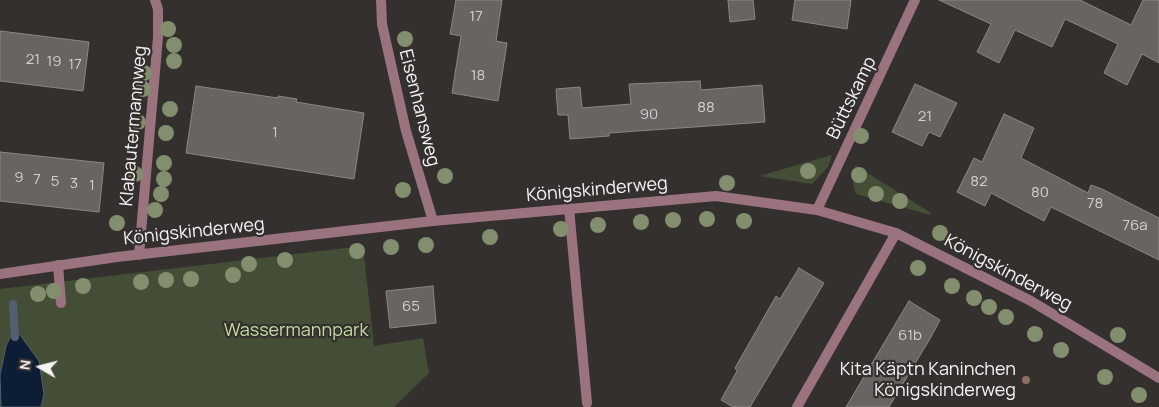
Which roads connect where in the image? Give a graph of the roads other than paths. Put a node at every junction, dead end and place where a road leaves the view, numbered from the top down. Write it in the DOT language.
graph roads {
  1 [pos="155,0"];
  2 [pos="381,0"];
  3 [pos="915,0"];
  4 [pos="569,208"];
  5 [pos="817,210"];
  6 [pos="433,221"];
  7 [pos="896,233"];
  8 [pos="139,255"];
  9 [pos="58,265"];
  10 [pos="0,274"];
  11 [pos="61,303"];
  12 [pos="1159,378"];
  13 [pos="587,403"];
  14 [pos="797,407"];
  1 -- 8 [label="street, Klabautermannweg"];
  2 -- 6 [label="street, Eisenhansweg"];
  3 -- 5 [label="street, Büttskamp"];
  4 -- 5 [label="street, Königskinderweg"];
  4 -- 6 [label="street, Königskinderweg"];
  4 -- 13 [label="street"];
  5 -- 7 [label="street, Königskinderweg"];
  6 -- 8 [label="street, Königskinderweg"];
  7 -- 12 [label="street, Königskinderweg"];
  7 -- 14 [label="street"];
  8 -- 9 [label="street, Königskinderweg"];
  9 -- 10 [label="street, Königskinderweg"];
  9 -- 11 [label="street"];
}
